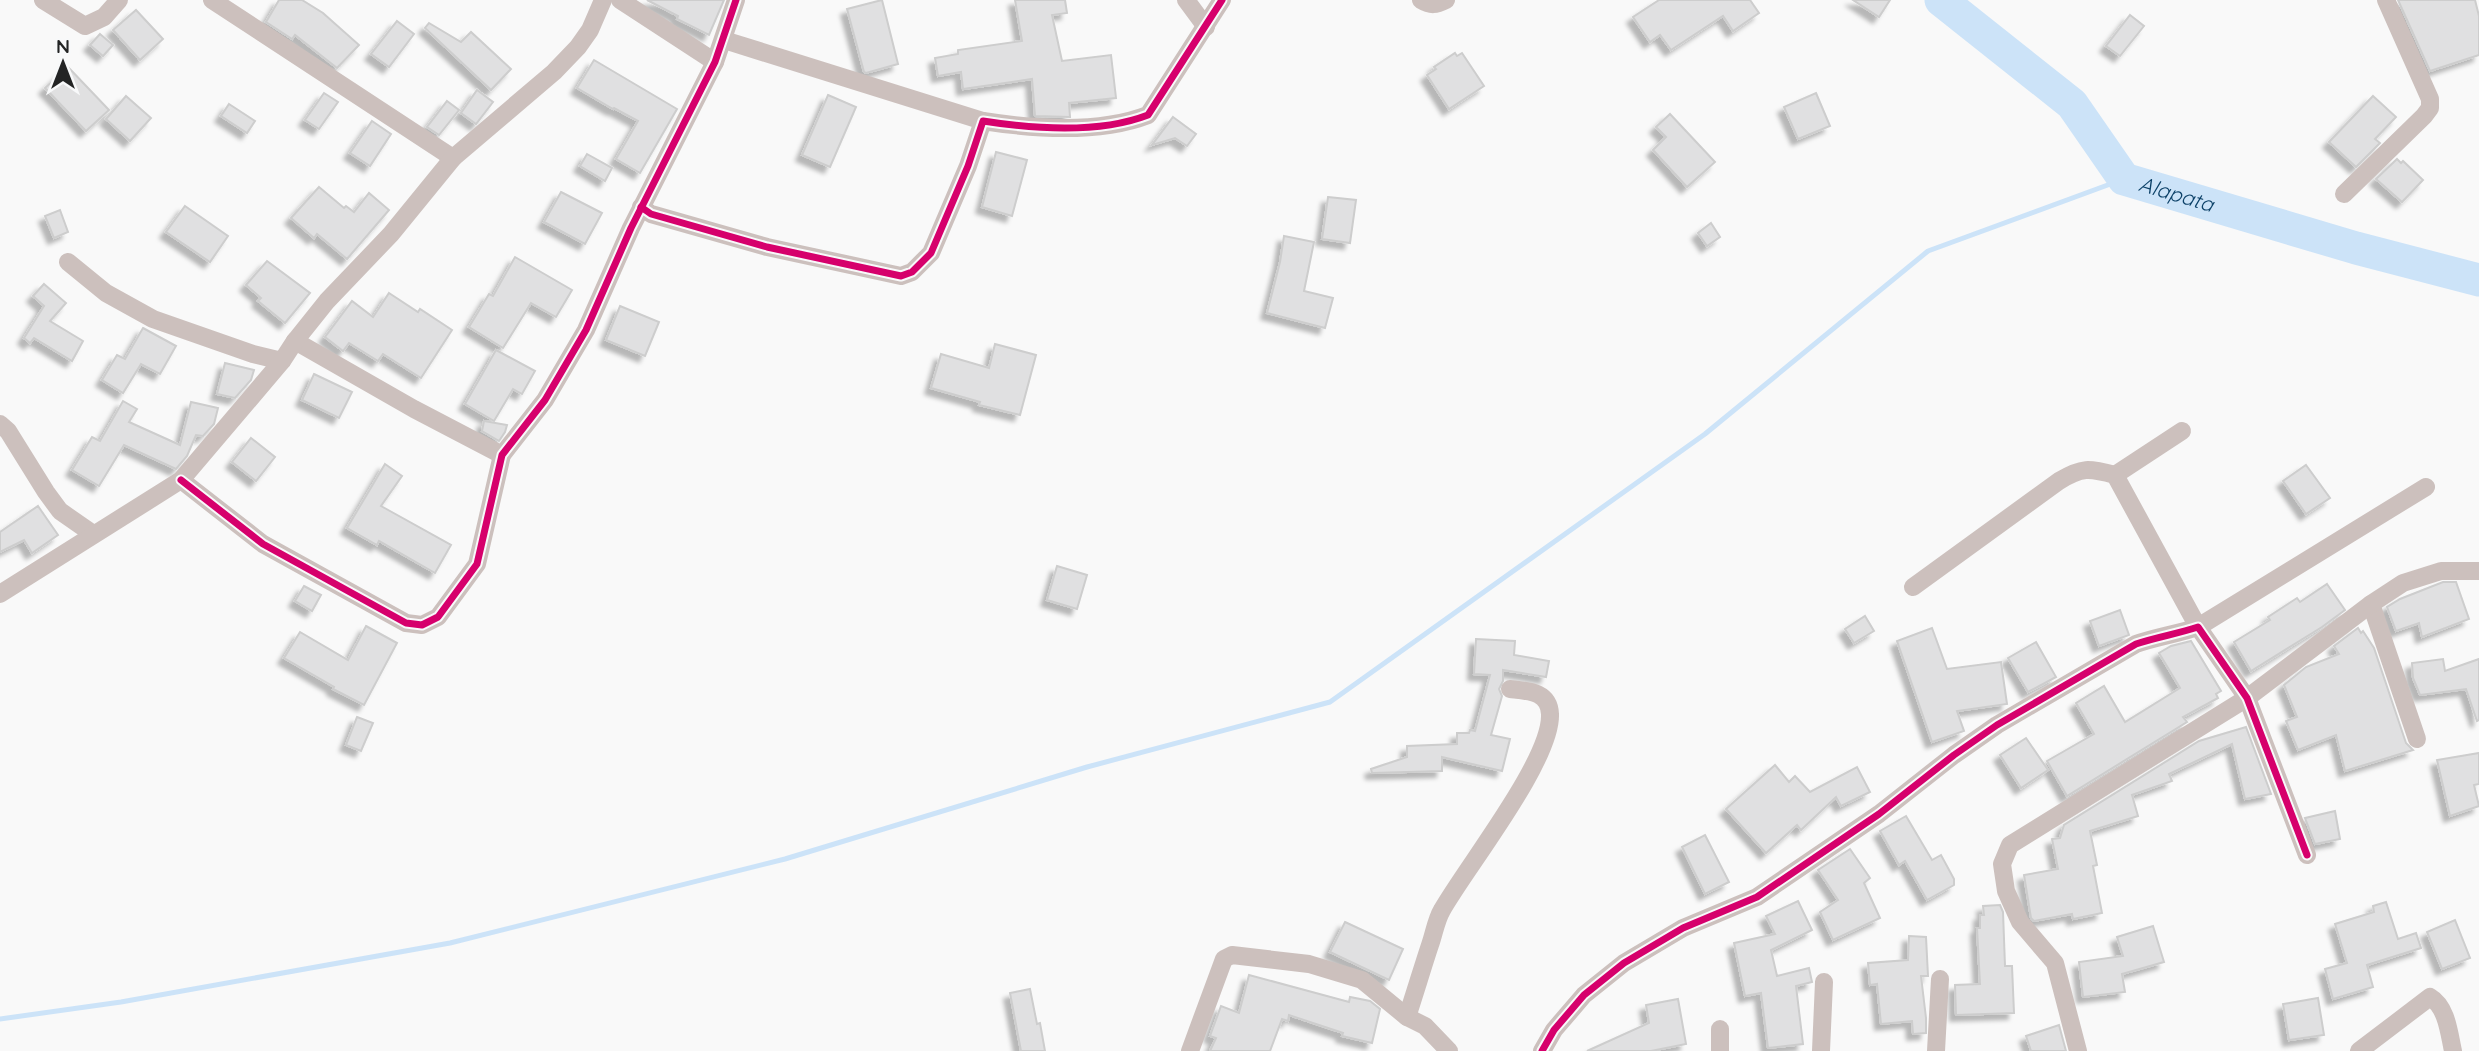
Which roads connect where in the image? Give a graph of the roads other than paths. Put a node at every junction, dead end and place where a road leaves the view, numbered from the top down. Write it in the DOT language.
graph roads {
  1 [pos="43,0"];
  2 [pos="119,0"];
  3 [pos="212,0"];
  4 [pos="603,0"];
  5 [pos="621,0"];
  6 [pos="736,0"];
  7 [pos="1186,0"];
  8 [pos="1222,0"];
  9 [pos="1421,0"];
  10 [pos="1446,0"];
  11 [pos="2386,0"];
  12 [pos="1206,27"];
  13 [pos="724,40"];
  14 [pos="715,62"];
  15 [pos="983,121"];
  16 [pos="453,158"];
  17 [pos="2344,194"];
  18 [pos="641,207"];
  19 [pos="68,262"];
  20 [pos="295,341"];
  21 [pos="282,361"];
  22 [pos="0,424"];
  23 [pos="2182,431"];
  24 [pos="502,455"];
  25 [pos="2115,475"];
  26 [pos="181,480"];
  27 [pos="2426,487"];
  28 [pos="93,534"];
  29 [pos="2479,571"];
  30 [pos="1913,587"];
  31 [pos="0,594"];
  32 [pos="2371,604"];
  33 [pos="2198,627"];
  34 [pos="1510,689"];
  35 [pos="2247,698"];
  36 [pos="2417,739"];
  37 [pos="2307,855"];
  38 [pos="1940,979"];
  39 [pos="1824,982"];
  40 [pos="1407,1017"];
  41 [pos="1720,1030"];
  42 [pos="1190,1051"];
  43 [pos="1449,1051"];
  44 [pos="1542,1051"];
  45 [pos="1720,1051"];
  46 [pos="1821,1051"];
  47 [pos="1936,1051"];
  48 [pos="2078,1051"];
  49 [pos="2359,1051"];
  50 [pos="2453,1051"];
  1 -- 2 [label="street"];
  3 -- 16 [label="street"];
  4 -- 16 [label="street"];
  5 -- 14 [label="street"];
  6 -- 13 [label="street"];
  7 -- 12 [label="street"];
  8 -- 12 [label="street"];
  9 -- 10 [label="street"];
  11 -- 17 [label="street"];
  12 -- 15 [label="street"];
  13 -- 14 [label="street"];
  13 -- 15 [label="street"];
  14 -- 18 [label="street"];
  15 -- 18 [label="street"];
  16 -- 20 [label="street"];
  18 -- 24 [label="street"];
  19 -- 21 [label="street"];
  20 -- 21 [label="street"];
  20 -- 24 [label="street"];
  21 -- 26 [label="street"];
  22 -- 28 [label="street"];
  23 -- 25 [label="street"];
  24 -- 26 [label="street"];
  25 -- 30 [label="street"];
  25 -- 33 [label="street"];
  26 -- 28 [label="street"];
  27 -- 33 [label="street"];
  28 -- 31 [label="street"];
  29 -- 32 [label="street"];
  32 -- 35 [label="street"];
  32 -- 36 [label="street"];
  33 -- 35 [label="street"];
  33 -- 44 [label="street"];
  34 -- 40 [label="street"];
  35 -- 37 [label="street"];
  35 -- 48 [label="street"];
  38 -- 47 [label="street"];
  39 -- 46 [label="street"];
  40 -- 42 [label="street"];
  40 -- 43 [label="street"];
  41 -- 45 [label="street"];
  49 -- 50 [label="street"];
}
